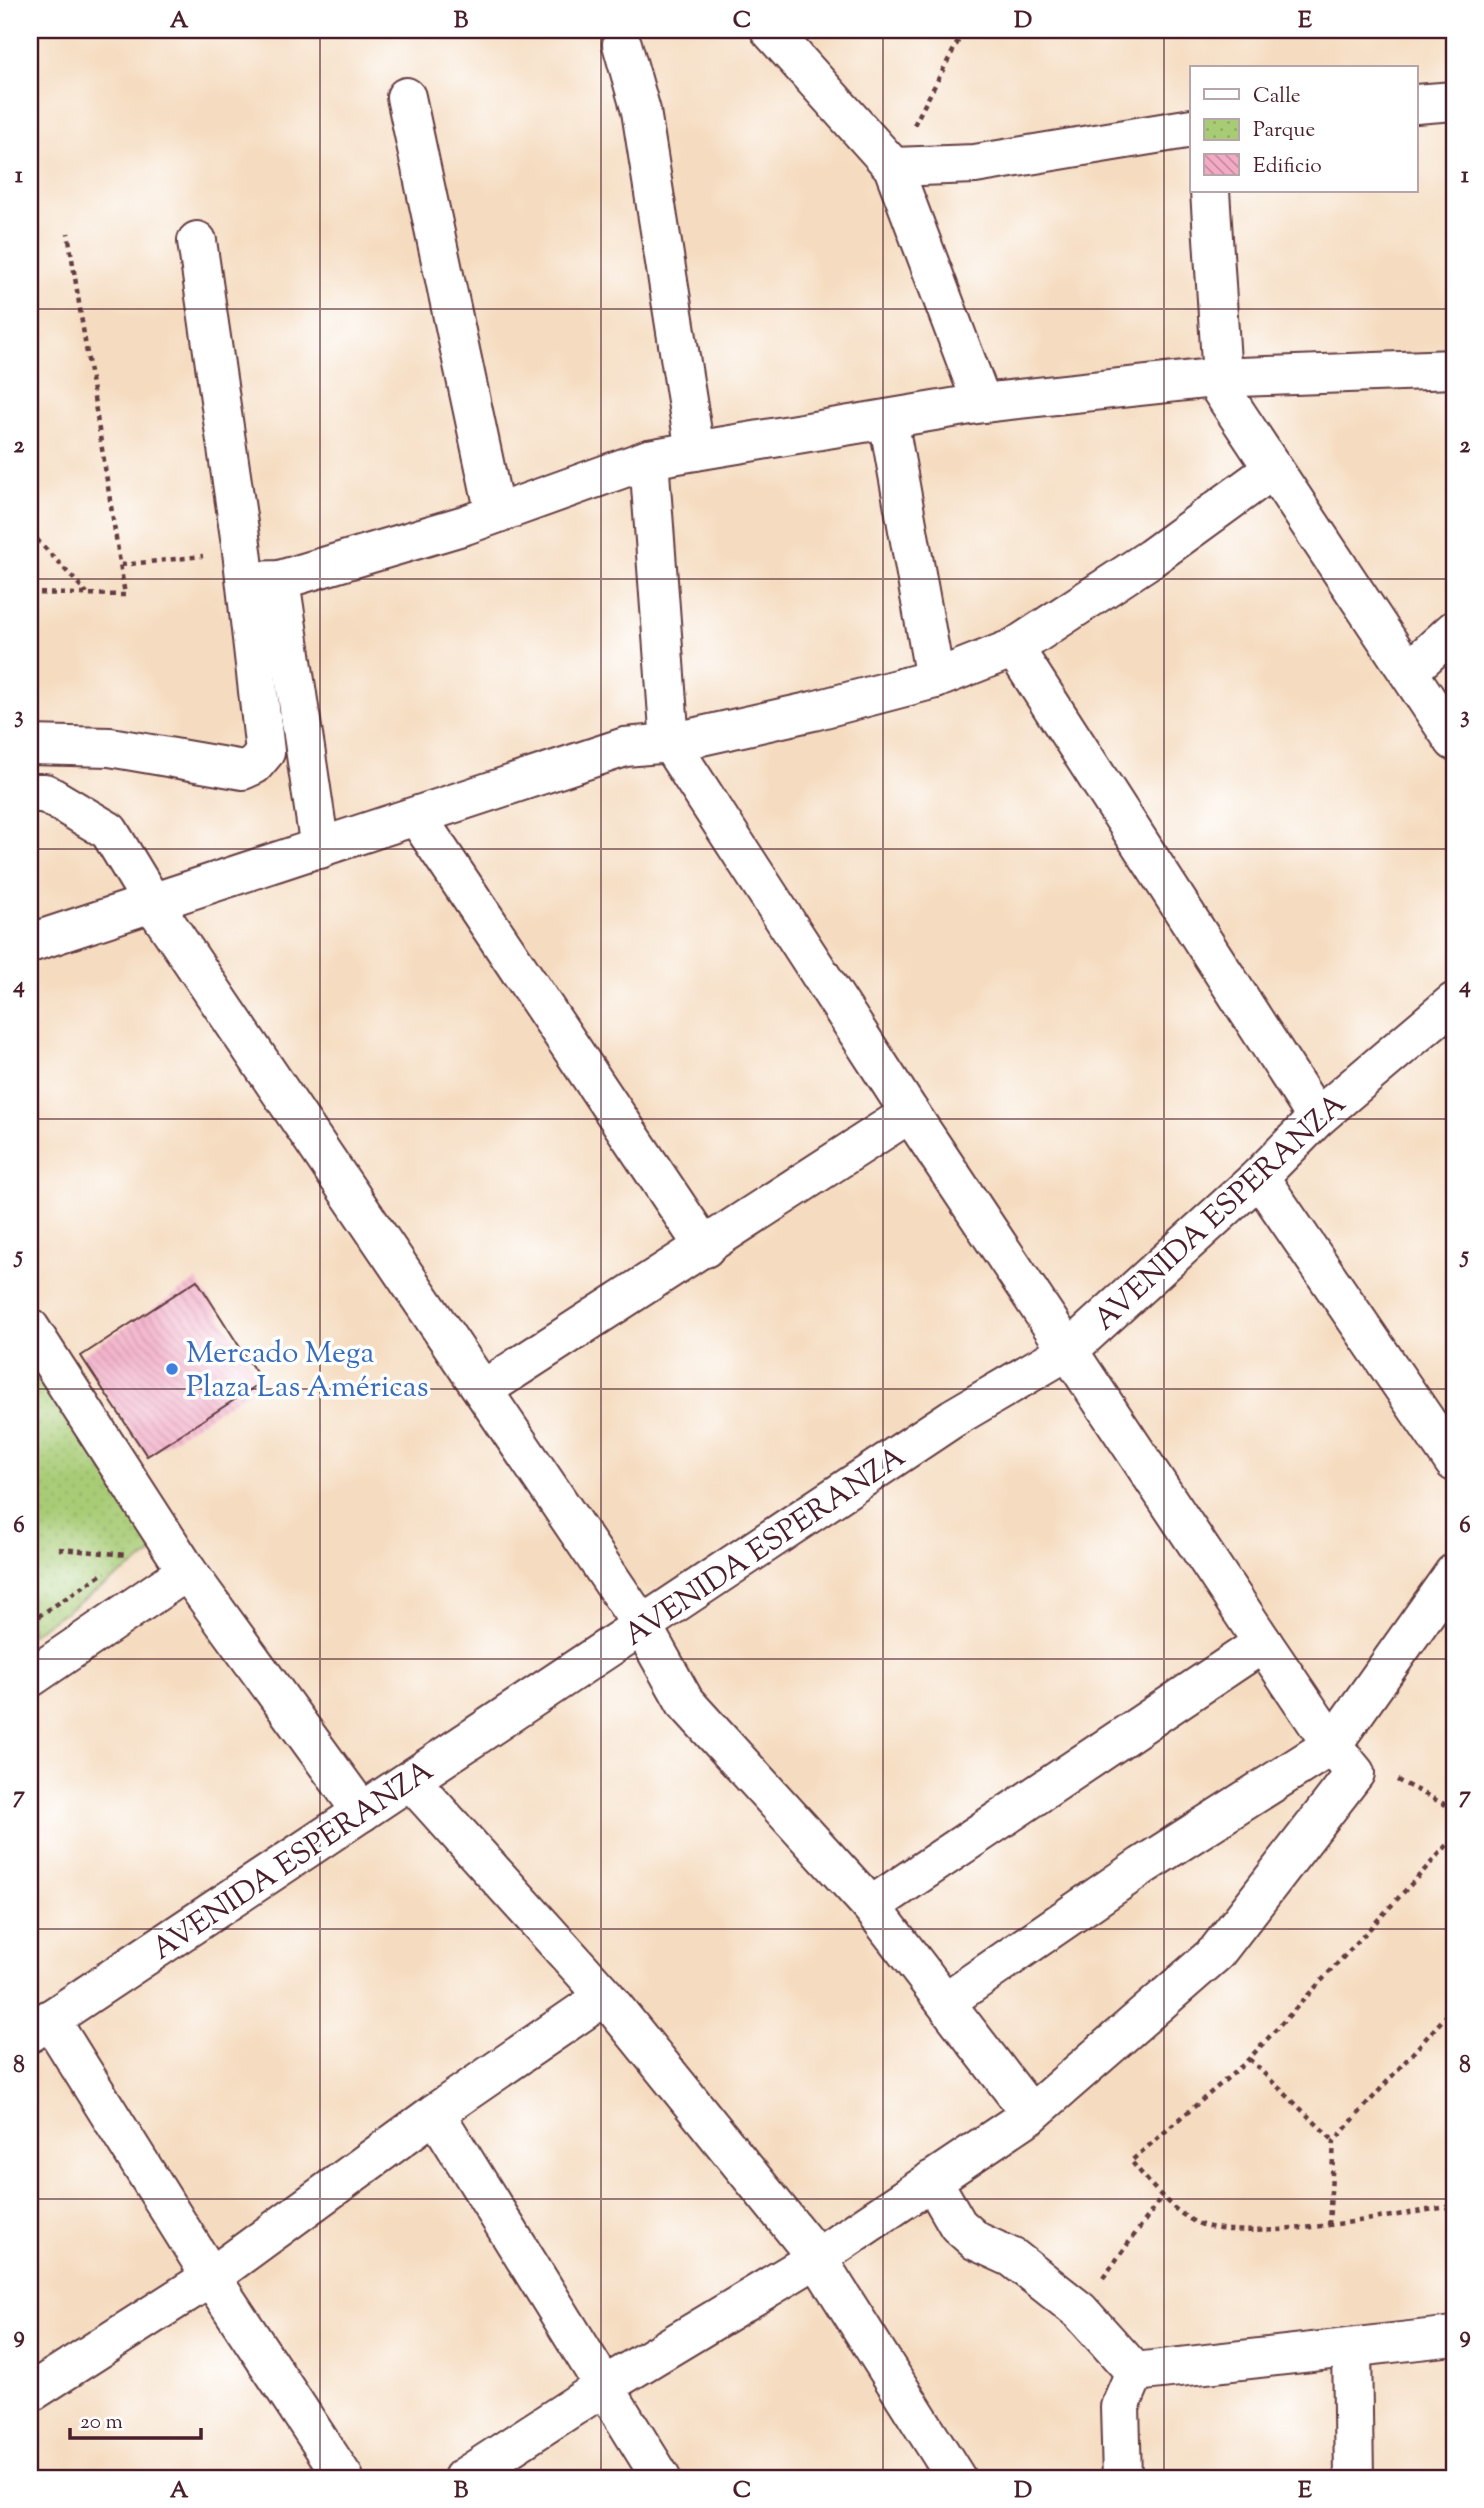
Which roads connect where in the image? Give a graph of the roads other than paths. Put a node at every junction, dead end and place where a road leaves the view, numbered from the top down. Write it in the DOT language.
graph roads {
  1 [pos="770,30"];
  2 [pos="622,44"];
  3 [pos="405,97"];
  4 [pos="1454,101"];
  5 [pos="1418,104"];
  6 [pos="1190,128"];
  7 [pos="893,167"];
  8 [pos="1210,192"];
  9 [pos="197,241"];
  10 [pos="1454,369"];
  11 [pos="1217,378"];
  12 [pos="982,403"];
  13 [pos="888,419"];
  14 [pos="695,451"];
  15 [pos="649,459"];
  16 [pos="1273,469"];
  17 [pos="495,514"];
  18 [pos="256,571"];
  19 [pos="1454,629"];
  20 [pos="1014,649"];
  21 [pos="1409,671"];
  22 [pos="935,678"];
  23 [pos="1454,741"];
  24 [pos="670,743"];
  25 [pos="30,745"];
  26 [pos="30,793"];
  27 [pos="417,817"];
  28 [pos="320,849"];
  29 [pos="152,902"];
  30 [pos="30,943"];
  31 [pos="1449,1019"];
  32 [pos="911,1113"];
  33 [pos="1317,1118"];
  34 [pos="1259,1177"];
  35 [pos="705,1248"];
  36 [pos="30,1328"];
  37 [pos="1069,1350"];
  38 [pos="484,1389"];
  39 [pos="1454,1462"];
  40 [pos="187,1571"];
  41 [pos="1454,1573"];
  42 [pos="643,1627"];
  43 [pos="1263,1643"];
  44 [pos="30,1678"];
  45 [pos="1344,1759"];
  46 [pos="410,1780"];
  47 [pos="362,1812"];
  48 [pos="871,1906"];
  49 [pos="605,1996"];
  50 [pos="945,2002"];
  51 [pos="40,2026"];
  52 [pos="435,2113"];
  53 [pos="1031,2114"];
  54 [pos="932,2180"];
  55 [pos="817,2258"];
  56 [pos="211,2277"];
  57 [pos="1454,2336"];
  58 [pos="1352,2348"];
  59 [pos="1135,2372"];
  60 [pos="603,2388"];
  61 [pos="30,2393"];
  62 [pos="344,2478"];
  63 [pos="463,2478"];
  64 [pos="661,2478"];
  65 [pos="956,2478"];
  66 [pos="1122,2478"];
  67 [pos="1354,2478"];
  1 -- 7 [label="street"];
  2 -- 14 [label="street"];
  3 -- 17 [label="street"];
  4 -- 5 [label="street"];
  6 -- 7 [label="street"];
  7 -- 12 [label="street"];
  8 -- 11 [label="street"];
  9 -- 18 [label="street"];
  10 -- 11 [label="street"];
  11 -- 12 [label="street"];
  11 -- 16 [label="street"];
  12 -- 13 [label="street"];
  13 -- 14 [label="street"];
  13 -- 22 [label="street"];
  14 -- 15 [label="street"];
  15 -- 17 [label="street"];
  15 -- 24 [label="street"];
  16 -- 20 [label="street"];
  16 -- 21 [label="street"];
  17 -- 18 [label="street"];
  18 -- 25 [label="street"];
  18 -- 28 [label="street"];
  19 -- 21 [label="street"];
  20 -- 22 [label="street"];
  20 -- 33 [label="street"];
  21 -- 23 [label="street"];
  22 -- 24 [label="street"];
  24 -- 27 [label="street"];
  24 -- 32 [label="street"];
  26 -- 29 [label="street"];
  27 -- 28 [label="street"];
  27 -- 35 [label="street"];
  28 -- 29 [label="street"];
  29 -- 30 [label="street"];
  29 -- 38 [label="street"];
  31 -- 33 [label="street, AVENIDA ESPERANZA"];
  32 -- 35 [label="street"];
  32 -- 37 [label="street"];
  33 -- 34 [label="street, AVENIDA ESPERANZA"];
  34 -- 37 [label="street, AVENIDA ESPERANZA"];
  34 -- 39 [label="street"];
  35 -- 38 [label="street"];
  36 -- 40 [label="street"];
  37 -- 42 [label="street, AVENIDA ESPERANZA"];
  37 -- 43 [label="street"];
  38 -- 42 [label="street"];
  40 -- 44 [label="street"];
  40 -- 47 [label="street"];
  41 -- 45 [label="street"];
  42 -- 46 [label="street, AVENIDA ESPERANZA"];
  42 -- 48 [label="street"];
  43 -- 45 [label="street"];
  43 -- 48 [label="street"];
  45 -- 50 [label="street"];
  45 -- 53 [label="street"];
  46 -- 47 [label="street, AVENIDA ESPERANZA"];
  46 -- 49 [label="street"];
  47 -- 51 [label="street, AVENIDA ESPERANZA"];
  48 -- 50 [label="street"];
  49 -- 52 [label="street"];
  49 -- 55 [label="street"];
  50 -- 53 [label="street"];
  51 -- 56 [label="street"];
  52 -- 56 [label="street"];
  52 -- 60 [label="street"];
  53 -- 54 [label="street"];
  54 -- 55 [label="street"];
  54 -- 59 [label="street"];
  55 -- 60 [label="street"];
  55 -- 65 [label="street"];
  56 -- 61 [label="street"];
  56 -- 62 [label="street"];
  57 -- 58 [label="street"];
  58 -- 59 [label="street"];
  58 -- 67 [label="street"];
  59 -- 66 [label="street"];
  60 -- 63 [label="street"];
  60 -- 64 [label="street"];
}
